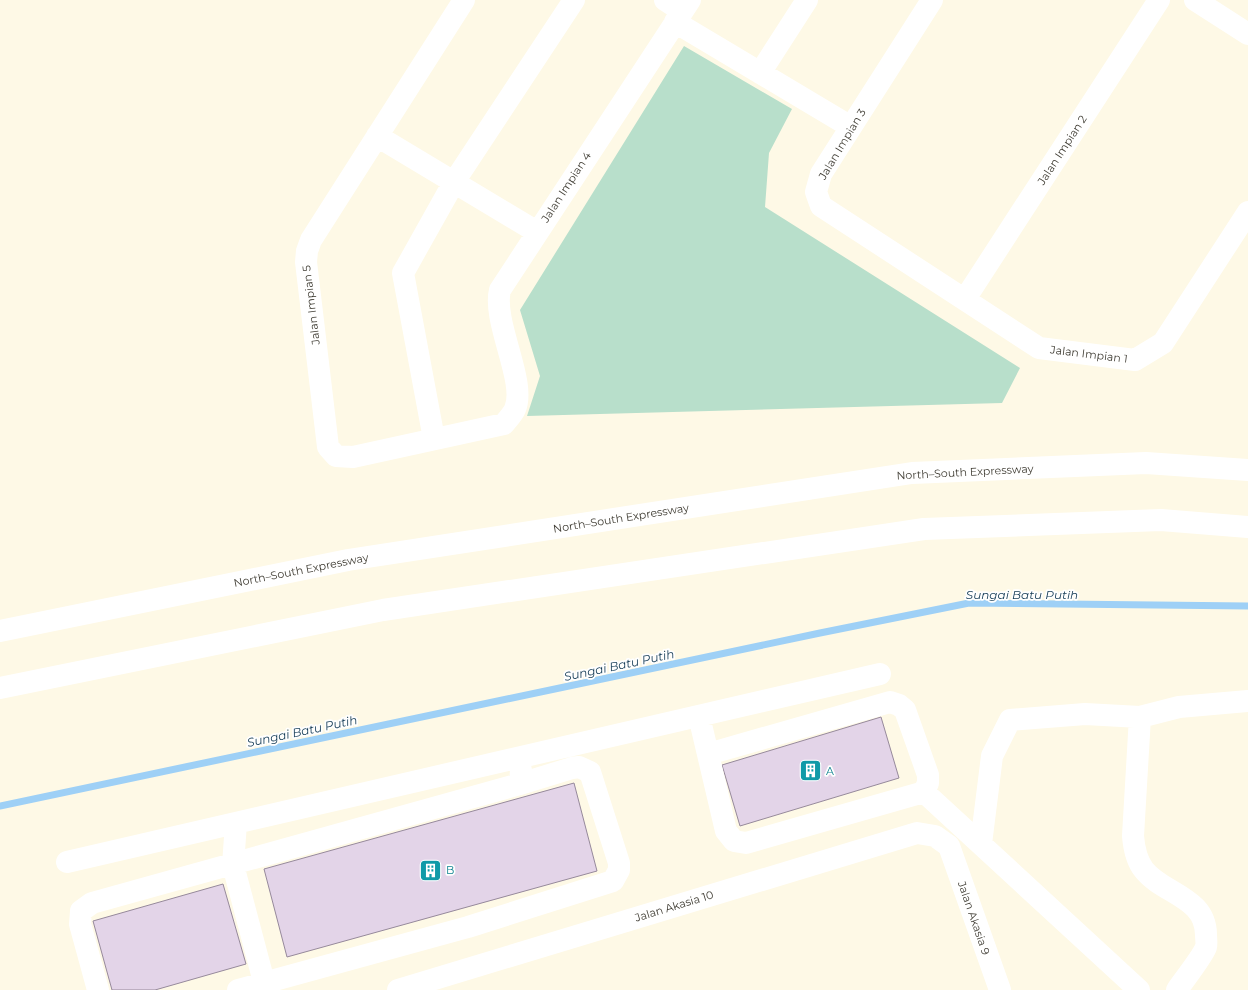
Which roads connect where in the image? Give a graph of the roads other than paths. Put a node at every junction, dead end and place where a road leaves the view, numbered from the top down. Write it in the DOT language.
graph roads {
  1 [pos="464,0"];
  2 [pos="574,0"];
  3 [pos="807,0"];
  4 [pos="932,0"];
  5 [pos="1159,0"];
  6 [pos="1195,0"];
  7 [pos="678,8"];
  8 [pos="1248,34"];
  9 [pos="760,73"];
  10 [pos="851,127"];
  11 [pos="377,136"];
  12 [pos="454,182"];
  13 [pos="1248,212"];
  14 [pos="537,232"];
  15 [pos="964,299"];
  16 [pos="504,424"];
  17 [pos="434,439"];
  18 [pos="1248,470"];
  19 [pos="1248,527"];
  20 [pos="0,631"];
  21 [pos="880,674"];
  22 [pos="0,688"];
  23 [pos="1248,701"];
  24 [pos="699,716"];
  25 [pos="1140,717"];
  26 [pos="708,754"];
  27 [pos="522,757"];
  28 [pos="520,784"];
  29 [pos="924,792"];
  30 [pos="236,823"];
  31 [pos="981,844"];
  32 [pos="949,846"];
  33 [pos="67,862"];
  34 [pos="233,865"];
  35 [pos="264,982"];
  36 [pos="98,990"];
  37 [pos="238,990"];
  38 [pos="398,990"];
  39 [pos="1000,990"];
  40 [pos="1139,990"];
  41 [pos="1177,990"];
  1 -- 11 [label="main road, Jalan Impian 5"];
  2 -- 12 [label="main road"];
  3 -- 9 [label="main road"];
  4 -- 10 [label="main road, Jalan Impian 3"];
  5 -- 15 [label="main road, Jalan Impian 2"];
  6 -- 8 [label="main road"];
  7 -- 9 [label="main road"];
  7 -- 14 [label="main road, Jalan Impian 4"];
  9 -- 10 [label="main road"];
  10 -- 15 [label="main road, Jalan Impian 3"];
  11 -- 12 [label="main road"];
  11 -- 17 [label="main road, Jalan Impian 5"];
  12 -- 14 [label="main road"];
  12 -- 17 [label="main road"];
  13 -- 15 [label="main road, Jalan Impian 1"];
  14 -- 16 [label="main road, Jalan Impian 4"];
  16 -- 17 [label="main road, Jalan Impian 5"];
  18 -- 20 [label="main road, North–South Expressway"];
  19 -- 22 [label="main road"];
  21 -- 24 [label="main road"];
  23 -- 25 [label="main road"];
  24 -- 26 [label="main road"];
  24 -- 27 [label="main road"];
  25 -- 31 [label="main road"];
  25 -- 41 [label="main road"];
  26 -- 29 [label="main road"];
  26 -- 29 [label="main road"];
  27 -- 28 [label="main road"];
  27 -- 30 [label="main road"];
  28 -- 34 [label="main road"];
  28 -- 35 [label="main road"];
  29 -- 31 [label="main road"];
  30 -- 33 [label="main road"];
  30 -- 34 [label="main road"];
  31 -- 40 [label="main road"];
  32 -- 38 [label="main road, Jalan Akasia 10"];
  32 -- 39 [label="main road, Jalan Akasia 9"];
  34 -- 35 [label="main road"];
  34 -- 36 [label="main road"];
  35 -- 37 [label="main road"];
}
